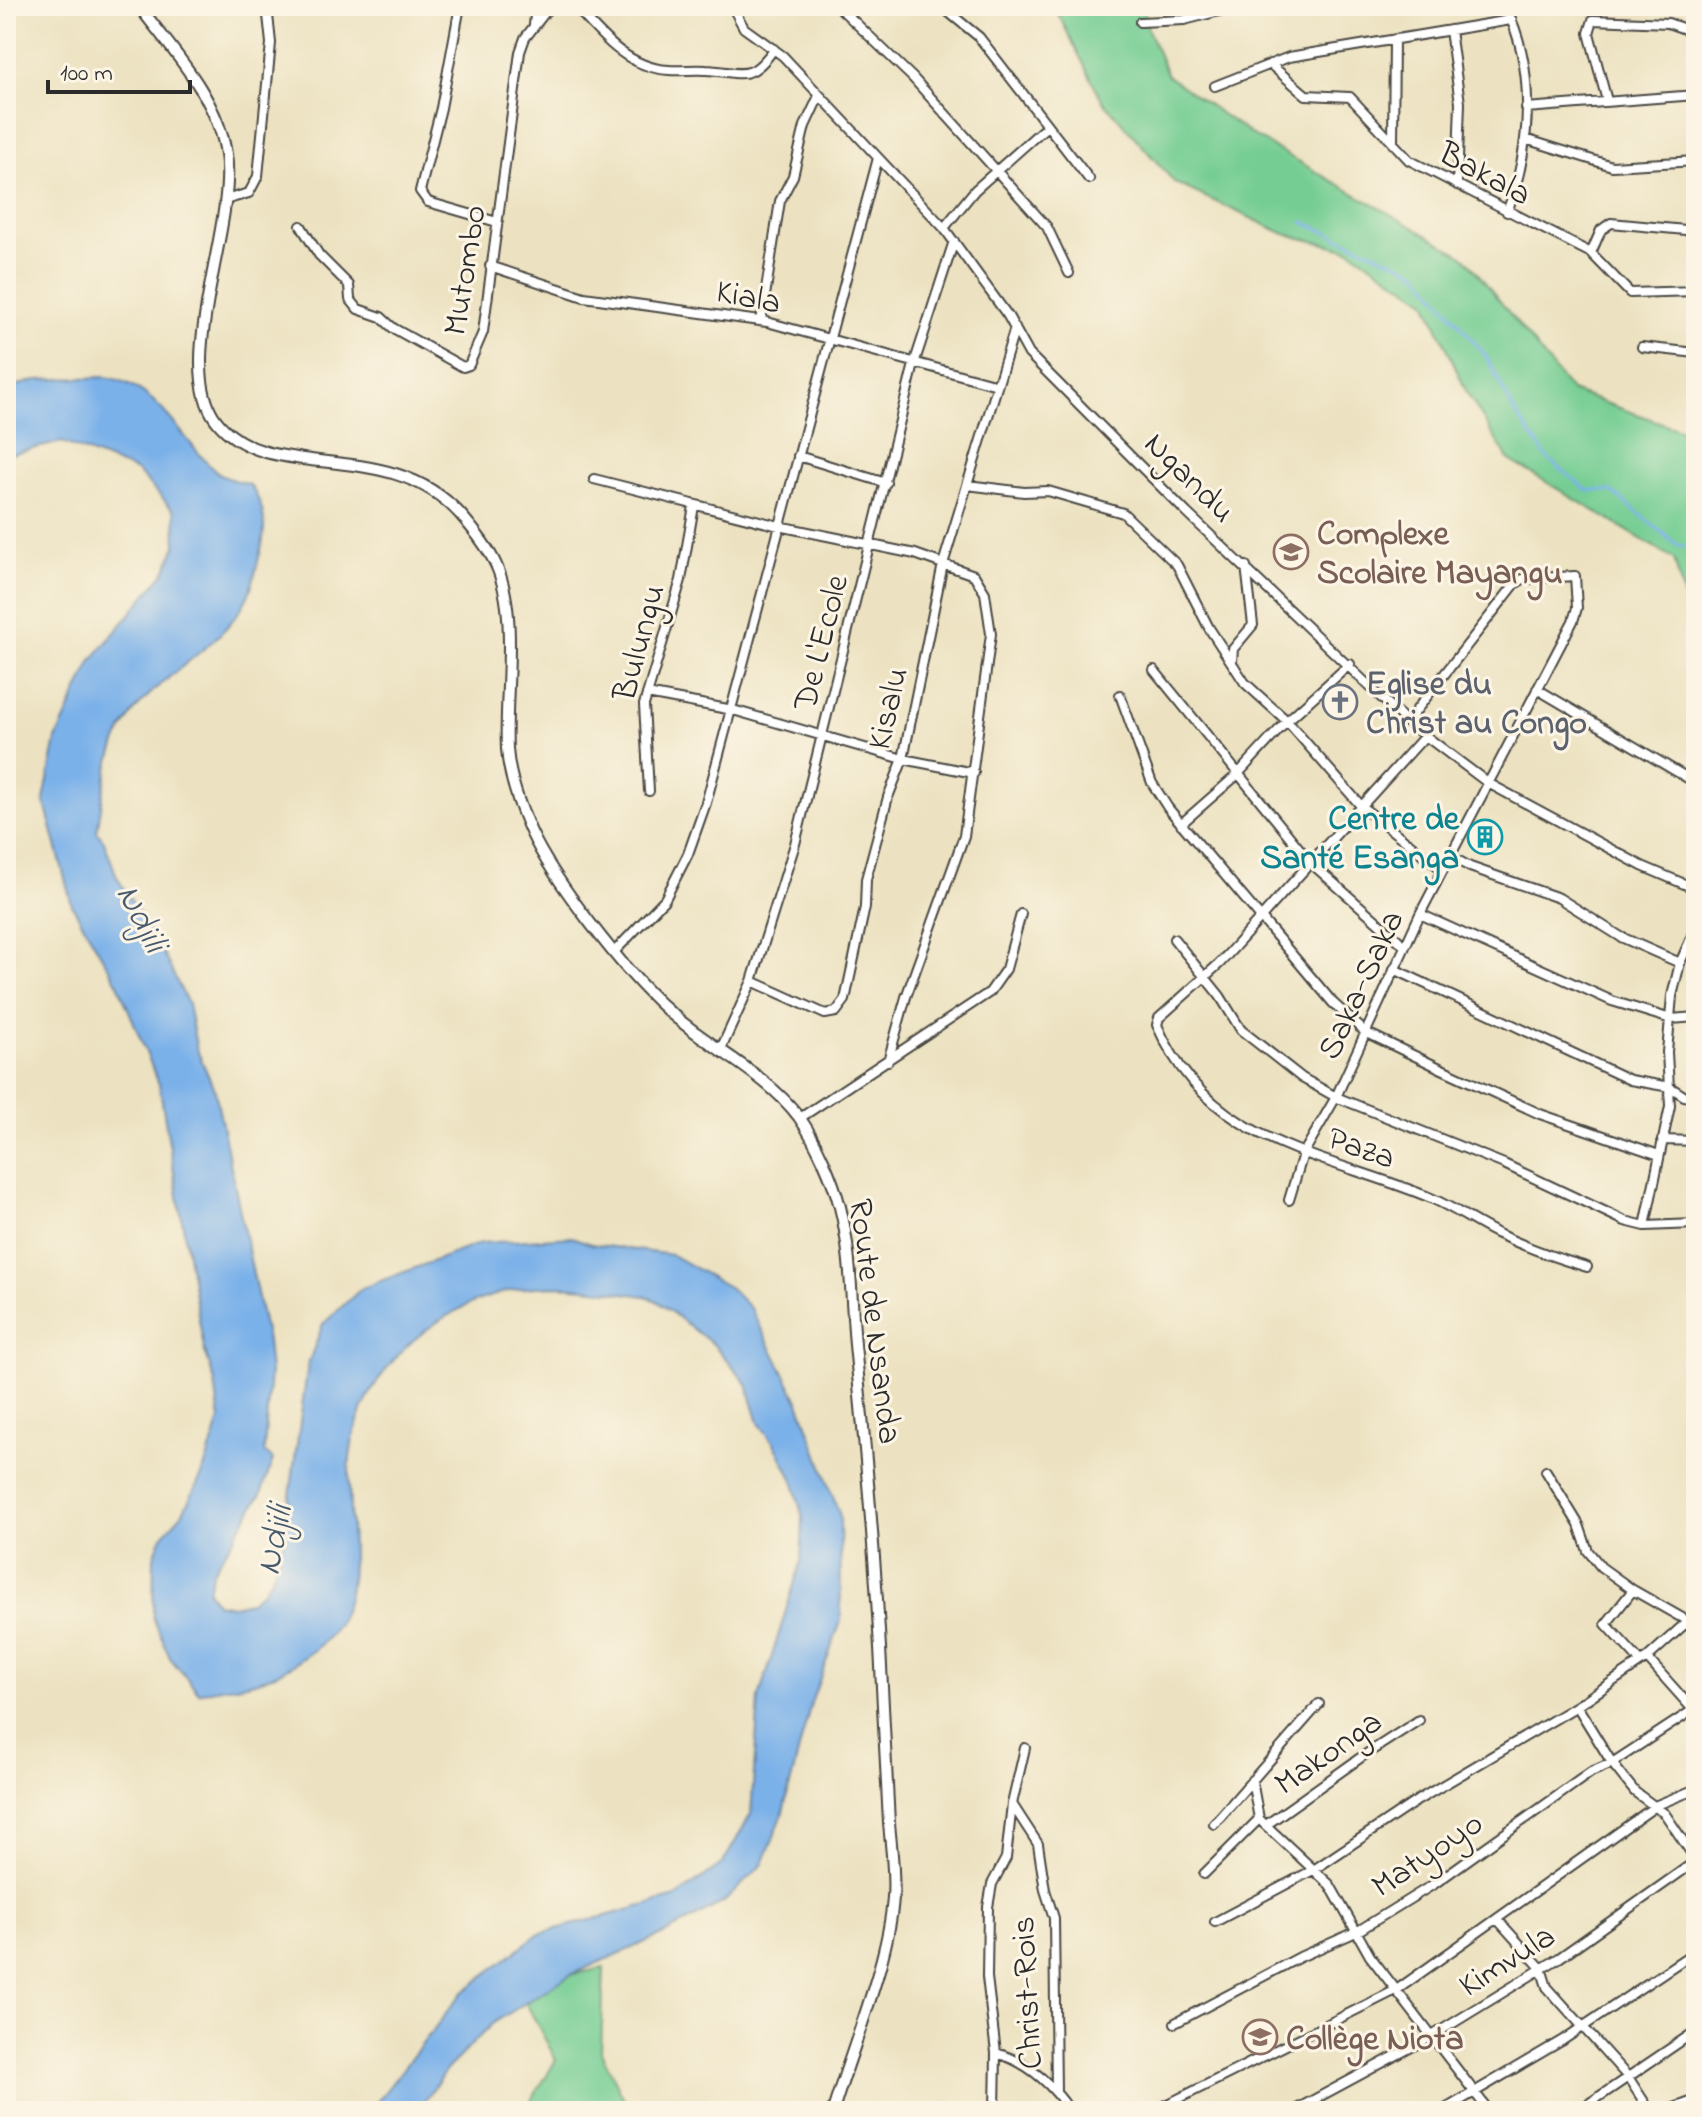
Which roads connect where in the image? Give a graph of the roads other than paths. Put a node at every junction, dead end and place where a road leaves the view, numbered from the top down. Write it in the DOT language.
graph roads {
  1 [pos="139,6"];
  2 [pos="267,6"];
  3 [pos="460,6"];
  4 [pos="536,6"];
  5 [pos="550,6"];
  6 [pos="575,6"];
  7 [pos="732,6"];
  8 [pos="838,6"];
  9 [pos="941,6"];
  10 [pos="1239,6"];
  11 [pos="1505,6"];
  12 [pos="1511,20"];
  13 [pos="1140,22"];
  14 [pos="533,26"];
  15 [pos="1450,30"];
  16 [pos="1696,33"];
  17 [pos="1394,40"];
  18 [pos="774,49"];
  19 [pos="1270,64"];
  20 [pos="1215,86"];
  21 [pos="1696,95"];
  22 [pos="819,96"];
  23 [pos="1607,101"];
  24 [pos="1526,108"];
  25 [pos="1047,126"];
  26 [pos="1525,139"];
  27 [pos="1393,144"];
  28 [pos="878,158"];
  29 [pos="1696,161"];
  30 [pos="997,170"];
  31 [pos="1089,179"];
  32 [pos="1457,185"];
  33 [pos="225,200"];
  34 [pos="1507,212"];
  35 [pos="497,222"];
  36 [pos="301,226"];
  37 [pos="944,228"];
  38 [pos="1696,231"];
  39 [pos="954,241"];
  40 [pos="1591,253"];
  41 [pos="490,266"];
  42 [pos="1069,273"];
  43 [pos="1696,291"];
  44 [pos="761,321"];
  45 [pos="1015,328"];
  46 [pos="828,341"];
  47 [pos="1642,347"];
  48 [pos="1696,353"];
  49 [pos="914,364"];
  50 [pos="997,385"];
  51 [pos="798,456"];
  52 [pos="594,479"];
  53 [pos="886,483"];
  54 [pos="967,485"];
  55 [pos="694,506"];
  56 [pos="779,526"];
  57 [pos="871,546"];
  58 [pos="943,564"];
  59 [pos="1246,565"];
  60 [pos="1232,661"];
  61 [pos="1350,664"];
  62 [pos="1154,670"];
  63 [pos="1537,689"];
  64 [pos="647,694"];
  65 [pos="1120,695"];
  66 [pos="733,710"];
  67 [pos="1287,721"];
  68 [pos="1407,722"];
  69 [pos="822,735"];
  70 [pos="1424,737"];
  71 [pos="903,759"];
  72 [pos="974,773"];
  73 [pos="1237,775"];
  74 [pos="1488,783"];
  75 [pos="1696,783"];
  76 [pos="649,791"];
  77 [pos="1362,807"];
  78 [pos="1181,824"];
  79 [pos="1450,856"];
  80 [pos="1311,863"];
  81 [pos="1443,870"];
  82 [pos="1696,889"];
  83 [pos="1021,914"];
  84 [pos="1420,914"];
  85 [pos="1261,915"];
  86 [pos="1696,927"];
  87 [pos="1174,939"];
  88 [pos="1405,946"];
  89 [pos="615,951"];
  90 [pos="1680,963"];
  91 [pos="1394,969"];
  92 [pos="1203,977"];
  93 [pos="752,981"];
  94 [pos="1696,1017"];
  95 [pos="1671,1019"];
  96 [pos="1365,1032"];
  97 [pos="720,1051"];
  98 [pos="888,1061"];
  99 [pos="1670,1087"];
  100 [pos="1336,1097"];
  101 [pos="1696,1098"];
  102 [pos="800,1118"];
  103 [pos="1662,1140"];
  104 [pos="1696,1141"];
  105 [pos="1303,1154"];
  106 [pos="1659,1155"];
  107 [pos="1289,1200"];
  108 [pos="1696,1224"];
  109 [pos="1645,1226"];
  110 [pos="1587,1267"];
  111 [pos="1546,1471"];
  112 [pos="1633,1590"];
  113 [pos="1692,1622"];
  114 [pos="1696,1631"];
  115 [pos="1643,1659"];
  116 [pos="1319,1704"];
  117 [pos="1577,1706"];
  118 [pos="1695,1711"];
  119 [pos="1419,1720"];
  120 [pos="1025,1748"];
  121 [pos="1612,1763"];
  122 [pos="1252,1780"];
  123 [pos="1696,1789"];
  124 [pos="1012,1804"];
  125 [pos="1657,1805"];
  126 [pos="1263,1822"];
  127 [pos="1214,1824"];
  128 [pos="1696,1861"];
  129 [pos="1315,1869"];
  130 [pos="1204,1874"];
  131 [pos="1497,1919"];
  132 [pos="1215,1922"];
  133 [pos="1358,1931"];
  134 [pos="1696,1951"];
  135 [pos="1541,1968"];
  136 [pos="1398,1989"];
  137 [pos="1175,2023"];
  138 [pos="1584,2026"];
  139 [pos="1696,2031"];
  140 [pos="1432,2036"];
  141 [pos="996,2053"];
  142 [pos="1628,2077"];
  143 [pos="1472,2090"];
  144 [pos="1056,2092"];
  145 [pos="1696,2100"];
  146 [pos="833,2111"];
  147 [pos="995,2111"];
  148 [pos="1070,2111"];
  149 [pos="1154,2111"];
  150 [pos="1293,2111"];
  151 [pos="1442,2111"];
  152 [pos="1489,2111"];
  153 [pos="1578,2111"];
  154 [pos="1650,2111"];
  155 [pos="1666,2111"];
  1 -- 33 [label="street, Route de Nsanda"];
  2 -- 33 [label="street"];
  3 -- 35 [label="street"];
  4 -- 14 [label="street"];
  5 -- 14 [label="street, Mutombo"];
  6 -- 18 [label="street"];
  7 -- 18 [label="street, Ngandu"];
  8 -- 30 [label="street"];
  9 -- 25 [label="street"];
  10 -- 13 [label="street"];
  11 -- 12 [label="street"];
  12 -- 15 [label="street"];
  12 -- 24 [label="street"];
  14 -- 35 [label="street, Mutombo"];
  15 -- 17 [label="street"];
  15 -- 32 [label="street"];
  16 -- 23 [label="street"];
  17 -- 19 [label="street"];
  17 -- 27 [label="street"];
  18 -- 22 [label="street, Ngandu"];
  19 -- 20 [label="street"];
  19 -- 27 [label="street, Bakala"];
  21 -- 23 [label="street"];
  22 -- 28 [label="street, Ngandu"];
  22 -- 44 [label="street"];
  23 -- 24 [label="street"];
  24 -- 26 [label="street"];
  25 -- 30 [label="street"];
  25 -- 31 [label="street"];
  26 -- 29 [label="street"];
  26 -- 34 [label="street"];
  27 -- 32 [label="street, Bakala"];
  28 -- 37 [label="street, Ngandu"];
  28 -- 46 [label="street"];
  30 -- 37 [label="street"];
  30 -- 42 [label="street"];
  32 -- 34 [label="street, Bakala"];
  33 -- 89 [label="street, Route de Nsanda"];
  34 -- 40 [label="street, Bakala"];
  35 -- 41 [label="street, Mutombo"];
  36 -- 41 [label="street, Mutombo"];
  37 -- 39 [label="street, Ngandu"];
  38 -- 40 [label="street"];
  39 -- 45 [label="street, Ngandu"];
  39 -- 49 [label="street, De L'Ecole"];
  40 -- 43 [label="street, Bakala"];
  41 -- 44 [label="street, Kiala"];
  44 -- 46 [label="street, Kiala"];
  45 -- 50 [label="street, Kisalu"];
  45 -- 59 [label="street, Ngandu"];
  46 -- 49 [label="street, Kiala"];
  46 -- 51 [label="street"];
  47 -- 48 [label="street"];
  49 -- 50 [label="street, Kiala"];
  49 -- 53 [label="street, De L'Ecole"];
  50 -- 54 [label="street, Kisalu"];
  51 -- 53 [label="street"];
  51 -- 56 [label="street"];
  52 -- 55 [label="street"];
  53 -- 57 [label="street, De L'Ecole"];
  54 -- 58 [label="street, Kisalu"];
  54 -- 60 [label="street"];
  55 -- 56 [label="street"];
  55 -- 64 [label="street, Bulungu"];
  56 -- 57 [label="street"];
  56 -- 66 [label="street"];
  57 -- 58 [label="street"];
  57 -- 69 [label="street, De L'Ecole"];
  58 -- 71 [label="street, Kisalu"];
  58 -- 72 [label="street"];
  59 -- 60 [label="street"];
  59 -- 61 [label="street, Ngandu"];
  60 -- 67 [label="street"];
  61 -- 67 [label="street"];
  61 -- 68 [label="street, Ngandu"];
  62 -- 73 [label="street"];
  63 -- 68 [label="street, Saka-Saka"];
  63 -- 74 [label="street, Saka-Saka"];
  63 -- 75 [label="street"];
  64 -- 66 [label="street"];
  64 -- 76 [label="street, Bulungu"];
  65 -- 78 [label="street"];
  66 -- 69 [label="street"];
  66 -- 89 [label="street"];
  67 -- 73 [label="street"];
  67 -- 77 [label="street"];
  68 -- 70 [label="street, Ngandu"];
  69 -- 71 [label="street"];
  69 -- 93 [label="street, De L'Ecole"];
  70 -- 74 [label="street, Ngandu"];
  70 -- 77 [label="street"];
  71 -- 72 [label="street"];
  71 -- 93 [label="street, Kisalu"];
  72 -- 98 [label="street"];
  73 -- 78 [label="street"];
  73 -- 80 [label="street"];
  74 -- 79 [label="street, Saka-Saka"];
  74 -- 82 [label="street, Ngandu"];
  77 -- 80 [label="street"];
  77 -- 81 [label="street"];
  78 -- 85 [label="street"];
  79 -- 81 [label="street, Saka-Saka"];
  79 -- 90 [label="street"];
  80 -- 85 [label="street"];
  80 -- 88 [label="street"];
  81 -- 84 [label="street, Saka-Saka"];
  83 -- 98 [label="street"];
  84 -- 88 [label="street, Saka-Saka"];
  84 -- 95 [label="street"];
  85 -- 92 [label="street"];
  85 -- 96 [label="street"];
  86 -- 90 [label="street"];
  87 -- 92 [label="street"];
  88 -- 91 [label="street, Saka-Saka"];
  89 -- 97 [label="street, Route de Nsanda"];
  90 -- 95 [label="street"];
  91 -- 96 [label="street, Saka-Saka"];
  91 -- 99 [label="street"];
  92 -- 100 [label="street"];
  92 -- 105 [label="street, Paza"];
  93 -- 97 [label="street, De L'Ecole"];
  94 -- 95 [label="street"];
  95 -- 99 [label="street"];
  96 -- 100 [label="street, Saka-Saka"];
  96 -- 106 [label="street"];
  97 -- 102 [label="street, Route de Nsanda"];
  98 -- 102 [label="street"];
  99 -- 101 [label="street"];
  99 -- 103 [label="street"];
  100 -- 105 [label="street, Saka-Saka"];
  100 -- 109 [label="street"];
  102 -- 146 [label="street, Route de Nsanda"];
  103 -- 104 [label="street"];
  103 -- 106 [label="street"];
  105 -- 107 [label="street, Saka-Saka"];
  105 -- 110 [label="street, Paza"];
  106 -- 109 [label="street"];
  108 -- 109 [label="street"];
  111 -- 112 [label="street"];
  112 -- 113 [label="street"];
  112 -- 115 [label="street"];
  113 -- 114 [label="street"];
  113 -- 115 [label="street"];
  115 -- 117 [label="street"];
  115 -- 118 [label="street"];
  116 -- 122 [label="street"];
  117 -- 121 [label="street"];
  117 -- 129 [label="street"];
  118 -- 121 [label="street, Matyoyo"];
  119 -- 126 [label="street, Makonga"];
  120 -- 124 [label="street"];
  121 -- 125 [label="street"];
  121 -- 133 [label="street, Matyoyo"];
  122 -- 126 [label="street"];
  122 -- 127 [label="street"];
  123 -- 125 [label="street"];
  124 -- 141 [label="street"];
  124 -- 144 [label="street, Christ-Rois"];
  125 -- 128 [label="street"];
  125 -- 131 [label="street"];
  126 -- 129 [label="street"];
  126 -- 130 [label="street, Makonga"];
  128 -- 135 [label="street, Kimvula"];
  129 -- 132 [label="street"];
  129 -- 133 [label="street"];
  131 -- 135 [label="street"];
  131 -- 136 [label="street"];
  133 -- 136 [label="street"];
  133 -- 137 [label="street, Matyoyo"];
  134 -- 138 [label="street"];
  135 -- 138 [label="street"];
  135 -- 140 [label="street, Kimvula"];
  136 -- 140 [label="street"];
  136 -- 149 [label="street"];
  138 -- 142 [label="street"];
  138 -- 143 [label="street"];
  139 -- 142 [label="street"];
  140 -- 143 [label="street"];
  140 -- 150 [label="street, Kimvula"];
  141 -- 144 [label="street"];
  141 -- 147 [label="street"];
  142 -- 153 [label="street"];
  142 -- 154 [label="street"];
  143 -- 151 [label="street"];
  143 -- 152 [label="street"];
  144 -- 148 [label="street"];
  145 -- 155 [label="street"];
}
